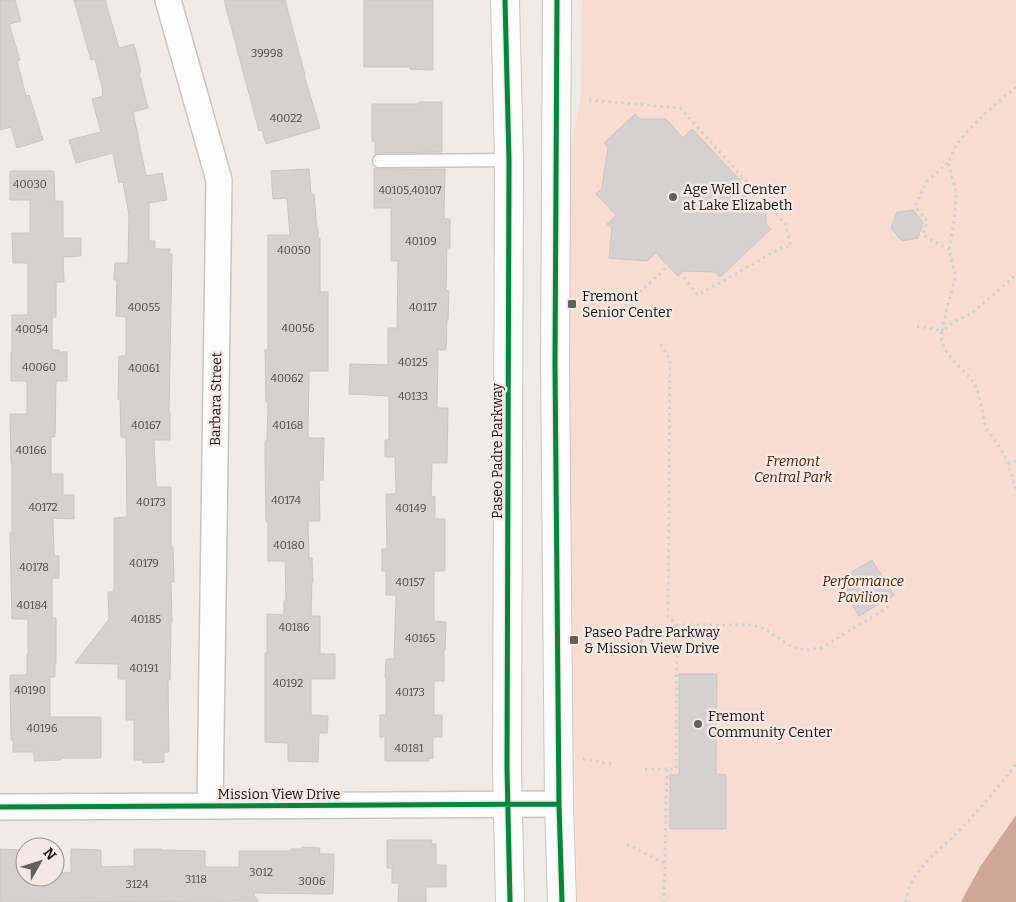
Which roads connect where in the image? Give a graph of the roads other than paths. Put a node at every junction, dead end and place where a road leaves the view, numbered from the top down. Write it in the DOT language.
graph roads {
  1 [pos="168,0"];
  2 [pos="505,0"];
  3 [pos="557,0"];
  4 [pos="509,160"];
  5 [pos="378,161"];
  6 [pos="559,804"];
  7 [pos="508,805"];
  8 [pos="210,806"];
  9 [pos="0,807"];
  10 [pos="510,902"];
  11 [pos="562,902"];
  1 -- 8 [label="street, Barbara Street"];
  2 -- 4 [label="main road, Paseo Padre Parkway"];
  3 -- 6 [label="main road"];
  4 -- 5 [label="lane"];
  4 -- 7 [label="main road, Paseo Padre Parkway"];
  6 -- 7 [label="street, Mission View Drive"];
  6 -- 11 [label="main road"];
  7 -- 8 [label="street, Mission View Drive"];
  7 -- 10 [label="main road, Paseo Padre Parkway"];
  8 -- 9 [label="street, Mission View Drive"];
}
